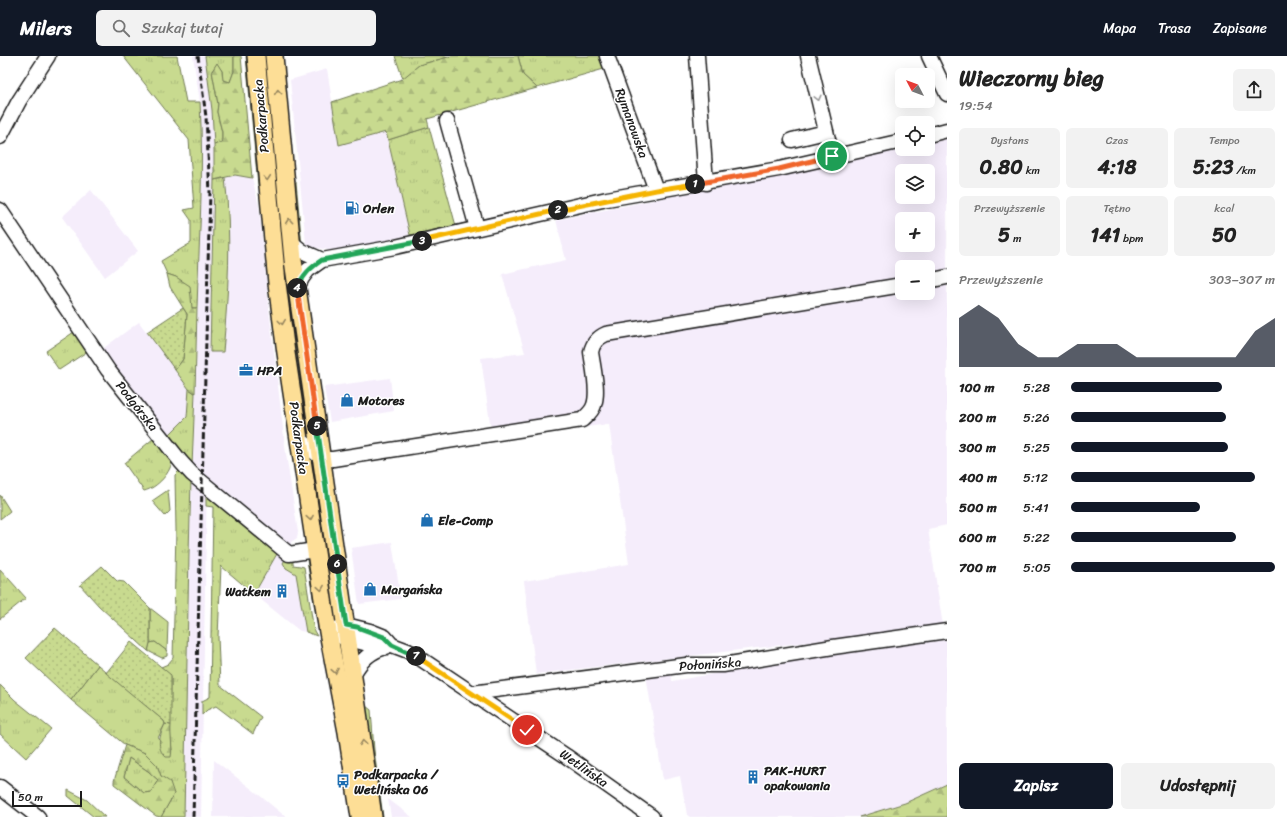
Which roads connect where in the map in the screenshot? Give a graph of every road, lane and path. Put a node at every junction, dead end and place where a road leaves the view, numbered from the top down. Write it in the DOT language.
graph roads {
  1 [pos="48,56"];
  2 [pos="256,56"];
  3 [pos="274,56"];
  4 [pos="608,56"];
  5 [pos="697,56"];
  6 [pos="808,56"];
  7 [pos="930,56"];
  8 [pos="947,94"];
  9 [pos="447,121"];
  10 [pos="824,125"];
  11 [pos="947,130"];
  12 [pos="935,133"];
  13 [pos="0,138"];
  14 [pos="792,140"];
  15 [pos="895,142"];
  16 [pos="832,156"];
  17 [pos="706,183"];
  18 [pos="656,190"];
  19 [pos="0,210"];
  20 [pos="477,228"];
  21 [pos="291,242"];
  22 [pos="273,244"];
  23 [pos="293,260"];
  24 [pos="319,262"];
  25 [pos="947,277"];
  26 [pos="935,280"];
  27 [pos="895,286"];
  28 [pos="297,288"];
  29 [pos="298,437"];
  30 [pos="322,459"];
  31 [pos="306,486"];
  32 [pos="315,550"];
  33 [pos="947,631"];
  34 [pos="328,632"];
  35 [pos="346,632"];
  36 [pos="388,646"];
  37 [pos="353,675"];
  38 [pos="472,693"];
  39 [pos="0,787"];
  40 [pos="38,817"];
  41 [pos="360,817"];
  42 [pos="373,817"];
  43 [pos="652,817"];
  1 -- 13 [label="street"];
  2 -- 22 [label="main road, Podkarpacka, one-way"];
  21 -- 3 [label="main road, Podkarpacka, one-way"];
  4 -- 18 [label="street, Rymanowska"];
  5 -- 17 [label="street"];
  6 -- 10 [label="street, one-way"];
  7 -- 8 [label="street"];
  9 -- 20 [label="street"];
  10 -- 14 [label="street"];
  10 -- 16 [label="street"];
  11 -- 12 [label="street"];
  15 -- 16 [label="street"];
  16 -- 17 [label="street"];
  17 -- 18 [label="street"];
  18 -- 20 [label="street"];
  19 -- 32 [label="street, Podgórska"];
  20 -- 24 [label="street"];
  21 -- 23 [label="main road, Podkarpacka"];
  21 -- 24 [label="street"];
  22 -- 23 [label="street"];
  22 -- 29 [label="main road, Podkarpacka, one-way"];
  23 -- 24 [label="street"];
  23 -- 28 [label="main road, Podkarpacka"];
  24 -- 28 [label="street"];
  25 -- 26 [label="street"];
  27 -- 30 [label="street"];
  28 -- 30 [label="main road, Podkarpacka"];
  29 -- 30 [label="street"];
  29 -- 31 [label="main road, Podkarpacka"];
  30 -- 31 [label="street"];
  30 -- 35 [label="main road, Podkarpacka"];
  31 -- 32 [label="main road, Podkarpacka, one-way"];
  32 -- 34 [label="main road, Podkarpacka, one-way"];
  33 -- 38 [label="street, Połonińska"];
  34 -- 35 [label="street, Wetlińska"];
  34 -- 41 [label="main road, Podkarpacka, one-way"];
  35 -- 36 [label="street, Wetlińska"];
  35 -- 37 [label="main road, Podkarpacka"];
  36 -- 37 [label="street"];
  36 -- 38 [label="street, Wetlińska"];
  42 -- 37 [label="main road, Podkarpacka, one-way"];
  38 -- 43 [label="street, Wetlińska"];
  39 -- 40 [label="street"];
}
